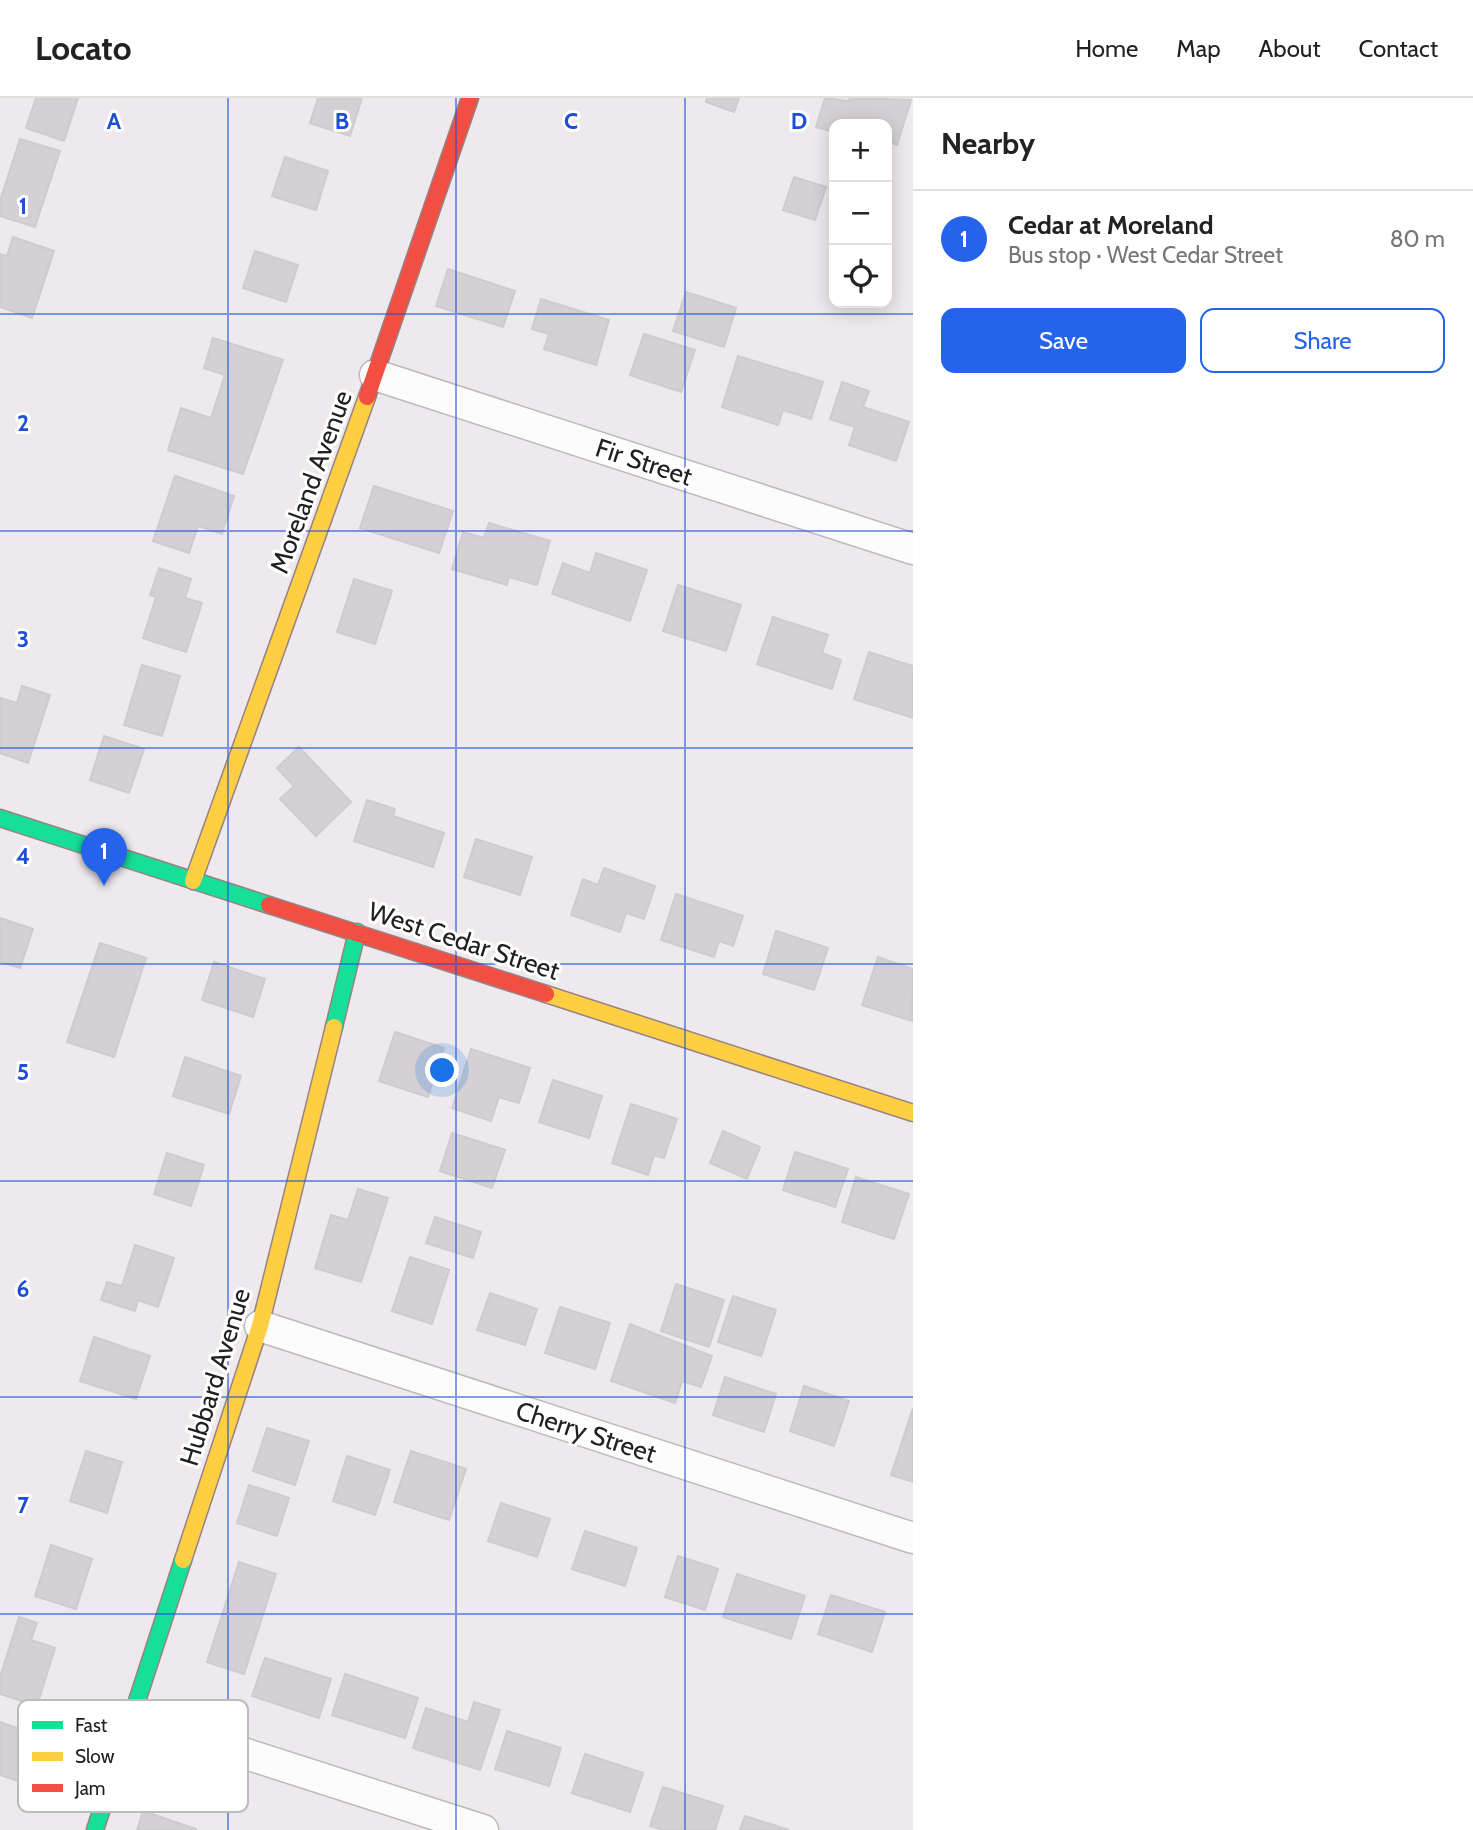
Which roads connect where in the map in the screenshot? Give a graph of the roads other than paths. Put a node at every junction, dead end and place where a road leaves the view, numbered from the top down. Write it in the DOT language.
graph roads {
  1 [pos="470,98"];
  2 [pos="375,375"];
  3 [pos="913,549"];
  4 [pos="0,818"];
  5 [pos="193,881"];
  6 [pos="357,932"];
  7 [pos="913,1113"];
  8 [pos="260,1326"];
  9 [pos="913,1538"];
  10 [pos="137,1700"];
  11 [pos="248,1755"];
  12 [pos="101,1812"];
  13 [pos="95,1830"];
  14 [pos="483,1830"];
  1 -- 2 [label="street, Moreland Avenue"];
  2 -- 3 [label="street, Fir Street"];
  2 -- 5 [label="street, Moreland Avenue"];
  4 -- 5 [label="street, West Cedar Street"];
  5 -- 6 [label="street, West Cedar Street"];
  6 -- 7 [label="street, West Cedar Street"];
  6 -- 8 [label="street, Hubbard Avenue"];
  8 -- 9 [label="street, Cherry Street"];
  8 -- 10 [label="street, Hubbard Avenue"];
  11 -- 14 [label="street"];
  12 -- 13 [label="street, Hubbard Avenue"];
}
